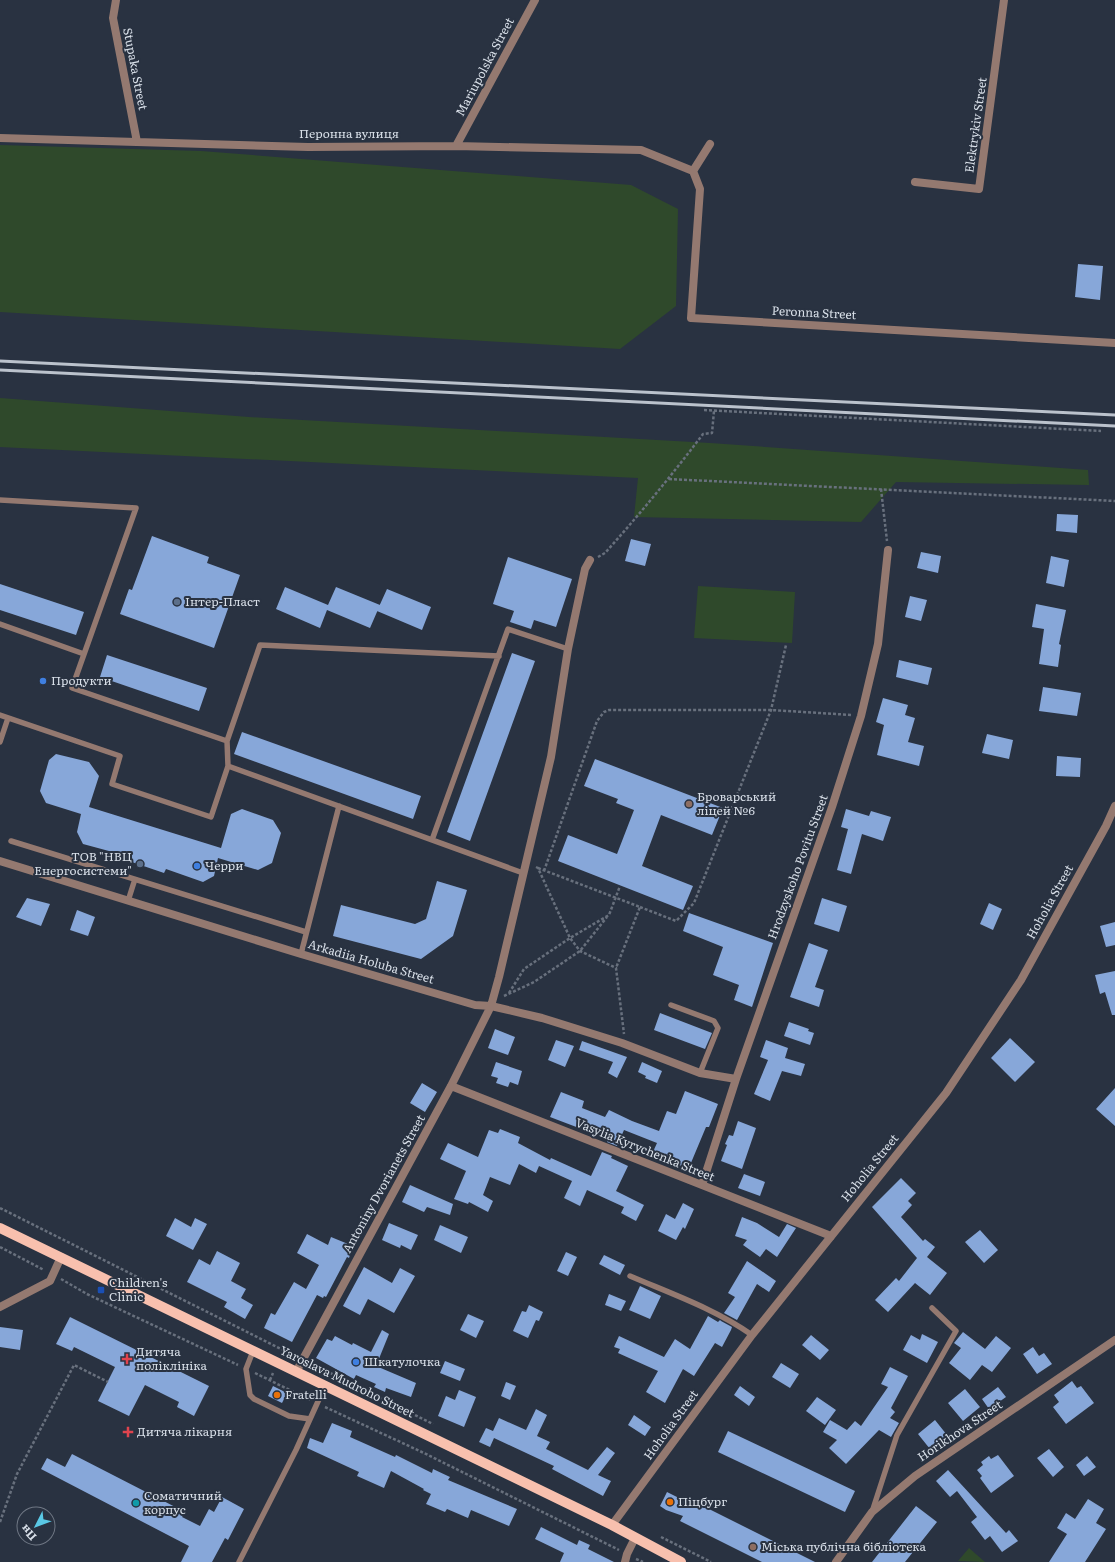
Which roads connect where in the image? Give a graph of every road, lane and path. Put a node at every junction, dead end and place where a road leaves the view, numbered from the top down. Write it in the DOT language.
graph roads {
  1 [pos="116,0"];
  2 [pos="534,0"];
  3 [pos="1004,0"];
  4 [pos="0,138"];
  5 [pos="137,142"];
  6 [pos="710,144"];
  7 [pos="456,146"];
  8 [pos="693,171"];
  9 [pos="915,182"];
  10 [pos="1115,343"];
  11 [pos="704,410"];
  12 [pos="714,411"];
  13 [pos="1101,431"];
  14 [pos="669,479"];
  15 [pos="881,489"];
  16 [pos="0,500"];
  17 [pos="1115,501"];
  18 [pos="888,550"];
  19 [pos="590,560"];
  20 [pos="0,624"];
  21 [pos="786,645"];
  22 [pos="568,649"];
  23 [pos="84,654"];
  24 [pos="499,656"];
  25 [pos="771,710"];
  26 [pos="0,715"];
  27 [pos="861,716"];
  28 [pos="8,718"];
  29 [pos="227,741"];
  30 [pos="0,742"];
  31 [pos="228,766"];
  32 [pos="339,806"];
  33 [pos="1115,806"];
  34 [pos="432,840"];
  35 [pos="11,841"];
  36 [pos="0,861"];
  37 [pos="526,864"];
  38 [pos="538,868"];
  39 [pos="544,871"];
  40 [pos="523,873"];
  41 [pos="135,879"];
  42 [pos="620,886"];
  43 [pos="616,898"];
  44 [pos="128,901"];
  45 [pos="640,907"];
  46 [pos="609,914"];
  47 [pos="306,932"];
  48 [pos="570,938"];
  49 [pos="580,951"];
  50 [pos="301,954"];
  51 [pos="616,968"];
  52 [pos="509,993"];
  53 [pos="671,1005"];
  54 [pos="491,1006"];
  55 [pos="622,1043"];
  56 [pos="700,1073"];
  57 [pos="736,1079"];
  58 [pos="451,1086"];
  59 [pos="702,1185"];
  60 [pos="0,1208"];
  61 [pos="0,1228"];
  62 [pos="831,1236"];
  63 [pos="61,1257"];
  64 [pos="630,1276"];
  65 [pos="0,1307"];
  66 [pos="932,1308"];
  67 [pos="752,1335"];
  68 [pos="1115,1340"];
  69 [pos="253,1351"];
  70 [pos="302,1360"];
  71 [pos="296,1372"];
  72 [pos="273,1374"];
  73 [pos="270,1380"];
  74 [pos="108,1382"];
  75 [pos="325,1386"];
  76 [pos="310,1419"];
  77 [pos="436,1425"];
  78 [pos="872,1512"];
  79 [pos="0,1522"];
  80 [pos="612,1526"];
  81 [pos="654,1533"];
  82 [pos="635,1538"];
  83 [pos="239,1562"];
  84 [pos="625,1562"];
  85 [pos="681,1562"];
  86 [pos="711,1562"];
  87 [pos="836,1562"];
  1 -- 5 [label="street, Stupaka Street"];
  2 -- 7 [label="street, Mariupolska Street"];
  3 -- 9 [label="street, Elektrykiv Street"];
  4 -- 5 [label="street, Перонна вулиця"];
  5 -- 7 [label="street, Перонна вулиця"];
  6 -- 8 [label="street"];
  7 -- 8 [label="street, Перонна вулиця"];
  8 -- 10 [label="street, Peronna Street"];
  11 -- 12 [label="path"];
  12 -- 13 [label="path"];
  12 -- 14 [label="path"];
  14 -- 15 [label="path"];
  14 -- 19 [label="path"];
  15 -- 17 [label="path"];
  15 -- 18 [label="path"];
  16 -- 23 [label="lane"];
  18 -- 27 [label="street, Hrodzyskoho Povitu Street"];
  19 -- 22 [label="street, Antoniny Dvorianets Street"];
  20 -- 23 [label="lane"];
  21 -- 25 [label="path"];
  22 -- 24 [label="lane"];
  22 -- 37 [label="street, Antoniny Dvorianets Street"];
  23 -- 29 [label="lane"];
  24 -- 29 [label="lane"];
  24 -- 34 [label="lane"];
  25 -- 27 [label="path"];
  25 -- 39 [label="path"];
  25 -- 45 [label="path"];
  26 -- 28 [label="lane"];
  27 -- 57 [label="street, Hrodzyskoho Povitu Street"];
  28 -- 30 [label="lane"];
  28 -- 31 [label="lane"];
  29 -- 31 [label="lane"];
  31 -- 32 [label="lane"];
  32 -- 34 [label="lane"];
  32 -- 47 [label="lane"];
  33 -- 62 [label="street, Hoholia Street"];
  34 -- 40 [label="lane"];
  35 -- 41 [label="lane"];
  36 -- 44 [label="street, Arkadiia Holuba Street"];
  37 -- 38 [label="path"];
  37 -- 40 [label="street, Antoniny Dvorianets Street"];
  38 -- 39 [label="path"];
  38 -- 48 [label="path"];
  39 -- 43 [label="path"];
  40 -- 54 [label="street, Antoniny Dvorianets Street"];
  41 -- 44 [label="lane"];
  41 -- 47 [label="lane"];
  42 -- 43 [label="path"];
  43 -- 45 [label="path"];
  43 -- 46 [label="path"];
  44 -- 50 [label="street, Arkadiia Holuba Street"];
  45 -- 51 [label="path"];
  46 -- 48 [label="path"];
  46 -- 49 [label="path"];
  47 -- 50 [label="lane"];
  48 -- 49 [label="path"];
  48 -- 52 [label="path"];
  49 -- 51 [label="path"];
  49 -- 52 [label="path"];
  50 -- 54 [label="street, Arkadiia Holuba Street"];
  51 -- 55 [label="path"];
  52 -- 54 [label="path"];
  53 -- 56 [label="lane"];
  54 -- 55 [label="street, Arkadiia Holuba Street"];
  54 -- 58 [label="street, Antoniny Dvorianets Street"];
  55 -- 56 [label="street, Arkadiia Holuba Street"];
  56 -- 57 [label="street, Arkadiia Holuba Street"];
  57 -- 59 [label="street, Hrodzyskoho Povitu Street"];
  58 -- 59 [label="street, Vasylia Kyrychenka Street"];
  58 -- 70 [label="street, Antoniny Dvorianets Street"];
  59 -- 62 [label="street, Vasylia Kyrychenka Street"];
  60 -- 70 [label="path"];
  61 -- 63 [label="main road, Yaroslava Mudroho Street"];
  62 -- 67 [label="street, Hoholia Street"];
  63 -- 65 [label="street"];
  63 -- 69 [label="main road, Yaroslava Mudroho Street"];
  64 -- 67 [label="lane"];
  66 -- 78 [label="lane"];
  67 -- 80 [label="street, Hoholia Street"];
  68 -- 78 [label="street, Horikhova Street"];
  69 -- 71 [label="main road, Yaroslava Mudroho Street"];
  69 -- 76 [label="lane"];
  70 -- 71 [label="street, Antoniny Dvorianets Street"];
  70 -- 77 [label="path"];
  71 -- 75 [label="main road, Yaroslava Mudroho Street"];
  72 -- 73 [label="path"];
  74 -- 79 [label="path"];
  75 -- 76 [label="lane"];
  75 -- 80 [label="main road, Yaroslava Mudroho Street"];
  76 -- 83 [label="lane"];
  78 -- 87 [label="street, Horikhova Street"];
  80 -- 82 [label="main road, Yaroslava Mudroho Street"];
  81 -- 86 [label="path"];
  82 -- 84 [label="street"];
  82 -- 85 [label="main road, Yaroslava Mudroho Street"];
}
